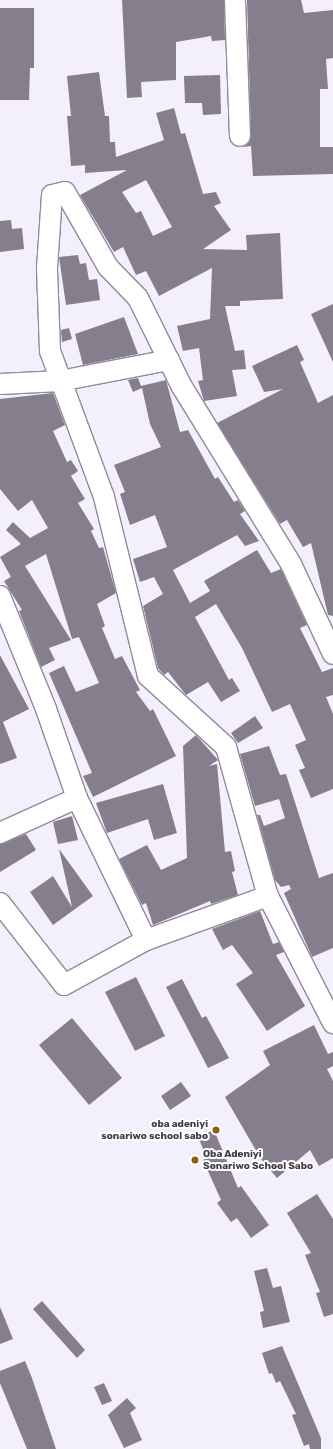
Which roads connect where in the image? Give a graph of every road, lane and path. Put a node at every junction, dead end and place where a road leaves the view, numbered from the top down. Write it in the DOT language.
graph roads {
  1 [pos="235,0"];
  2 [pos="240,136"];
  3 [pos="169,360"];
  4 [pos="60,381"];
  5 [pos="0,384"];
  6 [pos="0,596"];
  7 [pos="333,654"];
  8 [pos="77,798"];
  9 [pos="0,833"];
  10 [pos="268,896"];
  11 [pos="0,903"];
  12 [pos="146,940"];
  13 [pos="333,1023"];
  1 -- 2 [label="street"];
  3 -- 4 [label="street"];
  3 -- 4 [label="street"];
  3 -- 7 [label="street"];
  4 -- 5 [label="street"];
  4 -- 10 [label="street"];
  6 -- 8 [label="street"];
  8 -- 9 [label="street"];
  8 -- 12 [label="street"];
  10 -- 12 [label="street"];
  10 -- 13 [label="street"];
  11 -- 12 [label="street"];
}
